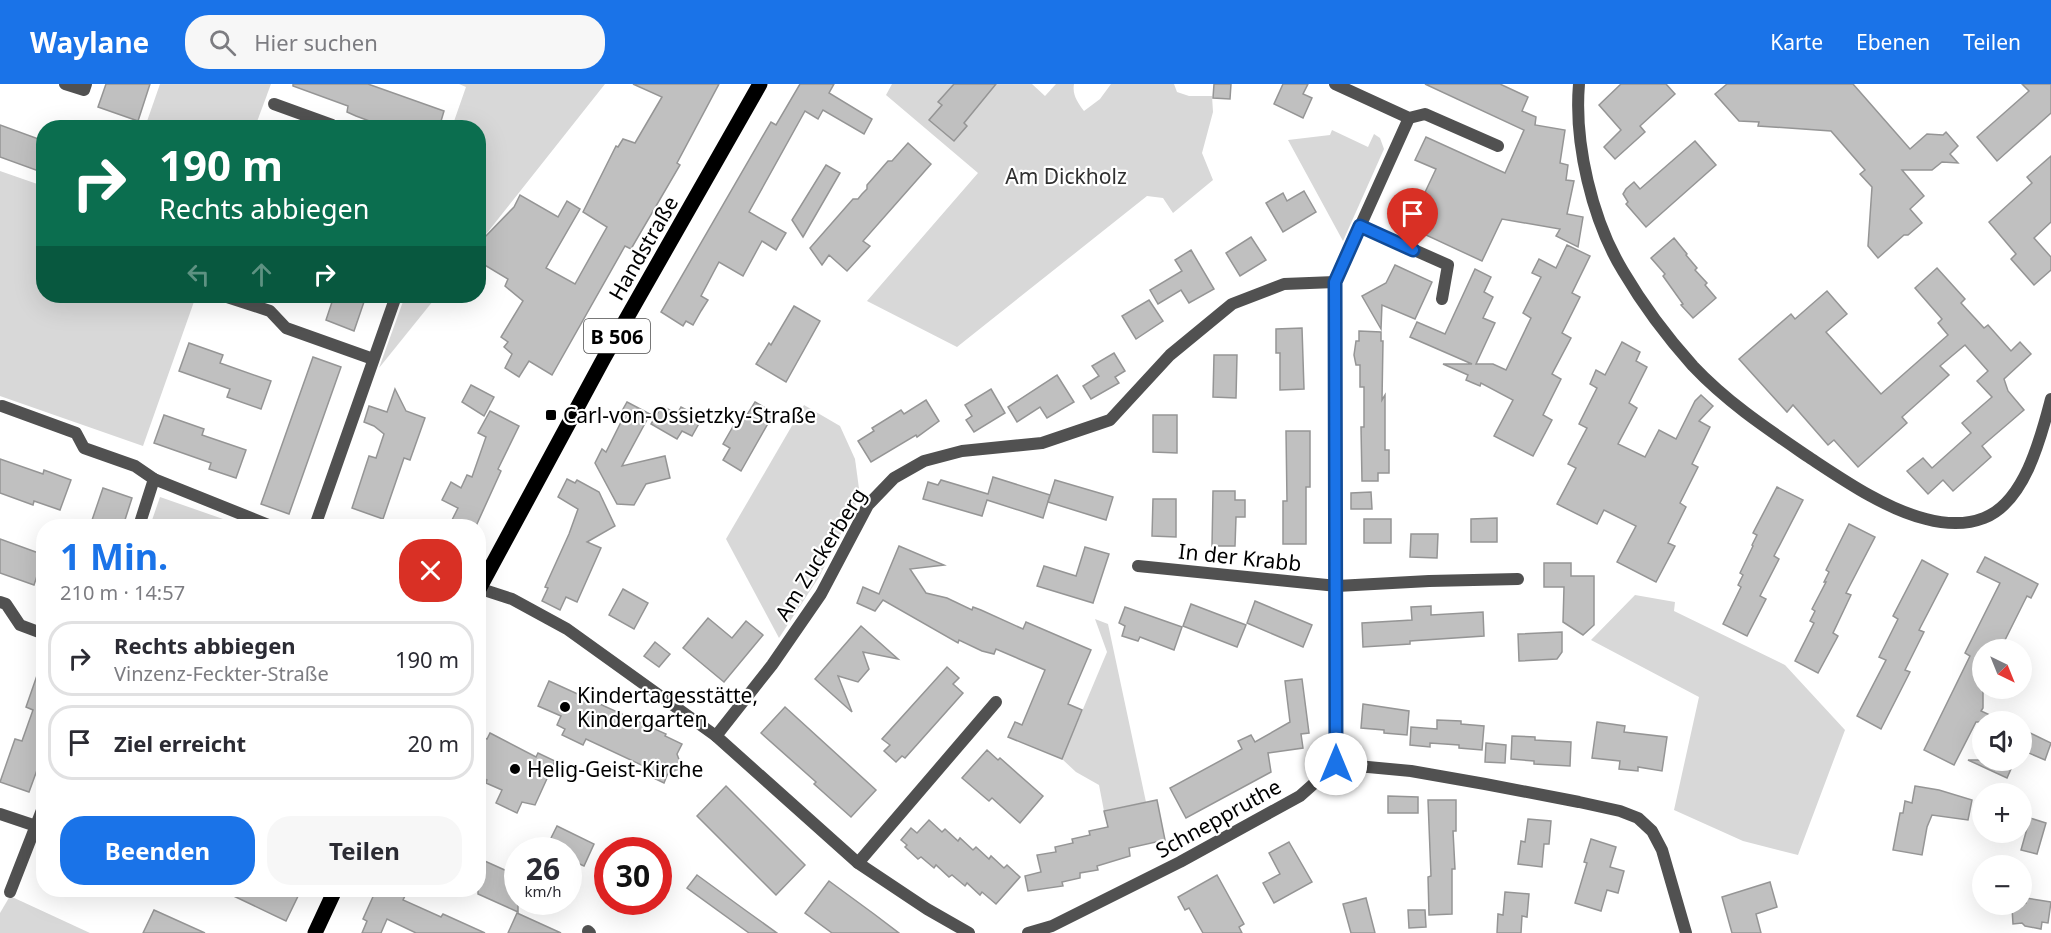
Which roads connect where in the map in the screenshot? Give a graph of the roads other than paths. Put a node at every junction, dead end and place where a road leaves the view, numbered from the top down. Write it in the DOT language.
graph roads {
  1 [pos="65,84"];
  2 [pos="86,84"];
  3 [pos="760,84"];
  4 [pos="1335,84"];
  5 [pos="1579,84"];
  6 [pos="274,104"];
  7 [pos="1409,118"];
  8 [pos="314,120"];
  9 [pos="1498,146"];
  10 [pos="1360,226"];
  11 [pos="1335,282"];
  12 [pos="1442,299"];
  13 [pos="245,303"];
  14 [pos="394,303"];
  15 [pos="374,359"];
  16 [pos="2051,399"];
  17 [pos="2,406"];
  18 [pos="154,480"];
  19 [pos="141,519"];
  20 [pos="253,519"];
  21 [pos="317,519"];
  22 [pos="1138,566"];
  23 [pos="486,576"];
  24 [pos="1518,579"];
  25 [pos="1337,586"];
  26 [pos="486,591"];
  27 [pos="0,602"];
  28 [pos="36,631"];
  29 [pos="996,702"];
  30 [pos="716,736"];
  31 [pos="1336,764"];
  32 [pos="0,814"];
  33 [pos="36,826"];
  34 [pos="858,863"];
  35 [pos="10,892"];
  36 [pos="332,897"];
  37 [pos="315,933"];
  38 [pos="968,933"];
  39 [pos="1028,933"];
  40 [pos="1686,933"];
  1 -- 2 [label="street"];
  3 -- 23 [label="main road, Handstraße / B 506"];
  4 -- 7 [label="street"];
  5 -- 16 [label="street"];
  6 -- 8 [label="street"];
  7 -- 9 [label="street"];
  7 -- 10 [label="street"];
  10 -- 11 [label="street"];
  10 -- 12 [label="street"];
  11 -- 25 [label="street"];
  11 -- 30 [label="street, Am Zuckerberg"];
  13 -- 15 [label="street"];
  14 -- 15 [label="street"];
  15 -- 21 [label="street"];
  17 -- 18 [label="street"];
  18 -- 19 [label="street"];
  18 -- 20 [label="street"];
  22 -- 25 [label="street, In der Krabb"];
  24 -- 25 [label="street, In der Krabb"];
  25 -- 31 [label="street"];
  26 -- 30 [label="street"];
  27 -- 28 [label="street"];
  29 -- 34 [label="street"];
  30 -- 34 [label="street"];
  31 -- 39 [label="street, Schneppruthe"];
  31 -- 40 [label="street"];
  32 -- 33 [label="street"];
  33 -- 35 [label="street"];
  34 -- 38 [label="street"];
  36 -- 37 [label="main road"];
}
